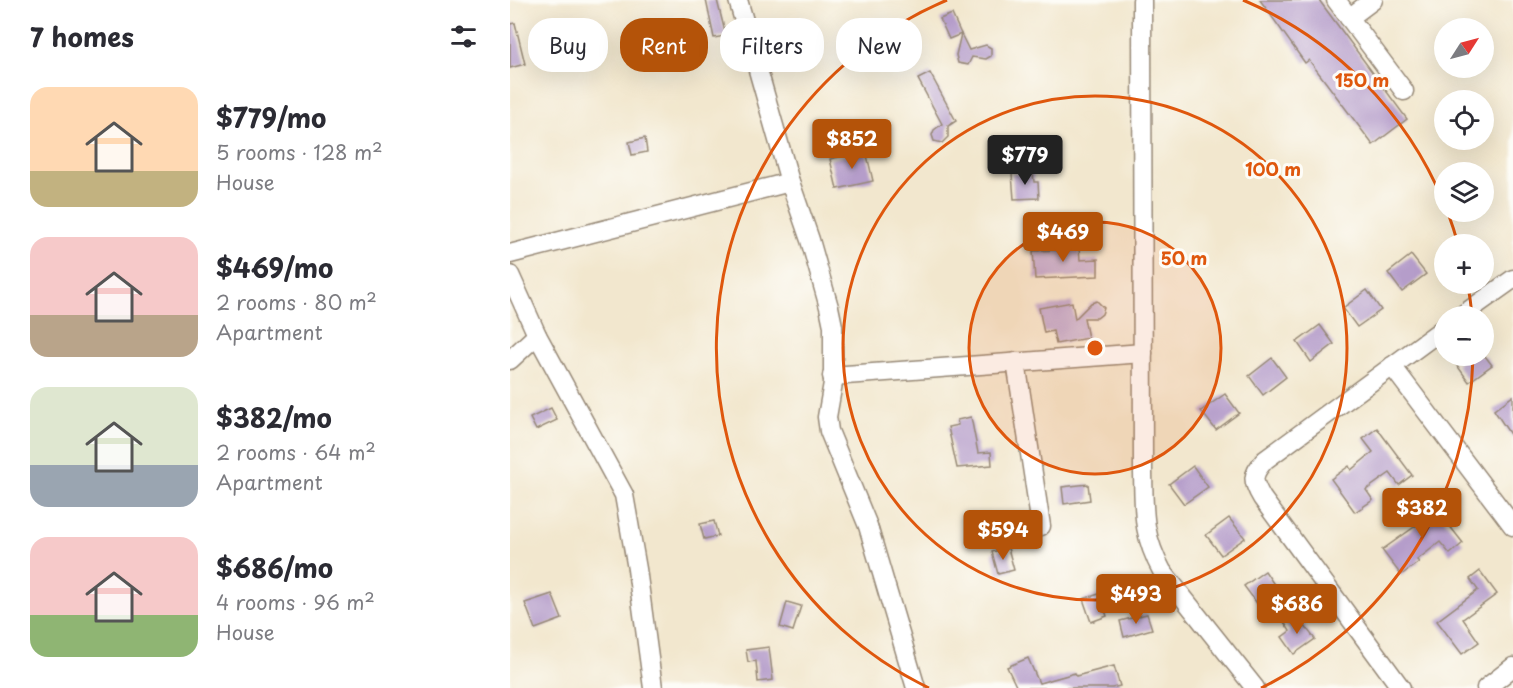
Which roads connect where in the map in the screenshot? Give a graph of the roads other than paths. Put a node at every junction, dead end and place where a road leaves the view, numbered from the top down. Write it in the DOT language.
graph roads {
  1 [pos="738,0"];
  2 [pos="1142,0"];
  3 [pos="1336,0"];
  4 [pos="1373,0"];
  5 [pos="1349,18"];
  6 [pos="1404,91"];
  7 [pos="790,182"];
  8 [pos="510,254"];
  9 [pos="510,275"];
  10 [pos="1512,283"];
  11 [pos="1476,306"];
  12 [pos="537,335"];
  13 [pos="1434,335"];
  14 [pos="1143,353"];
  15 [pos="510,360"];
  16 [pos="1016,362"];
  17 [pos="1392,366"];
  18 [pos="832,376"];
  19 [pos="1041,526"];
  20 [pos="1513,526"];
  21 [pos="1513,668"];
  22 [pos="653,688"];
  23 [pos="916,688"];
  24 [pos="1255,688"];
  25 [pos="1401,688"];
  26 [pos="1486,688"];
  1 -- 7 [label="street"];
  2 -- 14 [label="street"];
  3 -- 5 [label="street"];
  4 -- 5 [label="street"];
  5 -- 6 [label="street"];
  7 -- 8 [label="street"];
  7 -- 18 [label="street"];
  9 -- 12 [label="street"];
  10 -- 11 [label="street"];
  12 -- 15 [label="street"];
  12 -- 22 [label="street"];
  13 -- 17 [label="street"];
  14 -- 16 [label="street"];
  14 -- 24 [label="street"];
  16 -- 18 [label="street"];
  16 -- 19 [label="street"];
  17 -- 20 [label="street"];
  17 -- 25 [label="street"];
  18 -- 23 [label="street"];
  21 -- 26 [label="street"];
}
